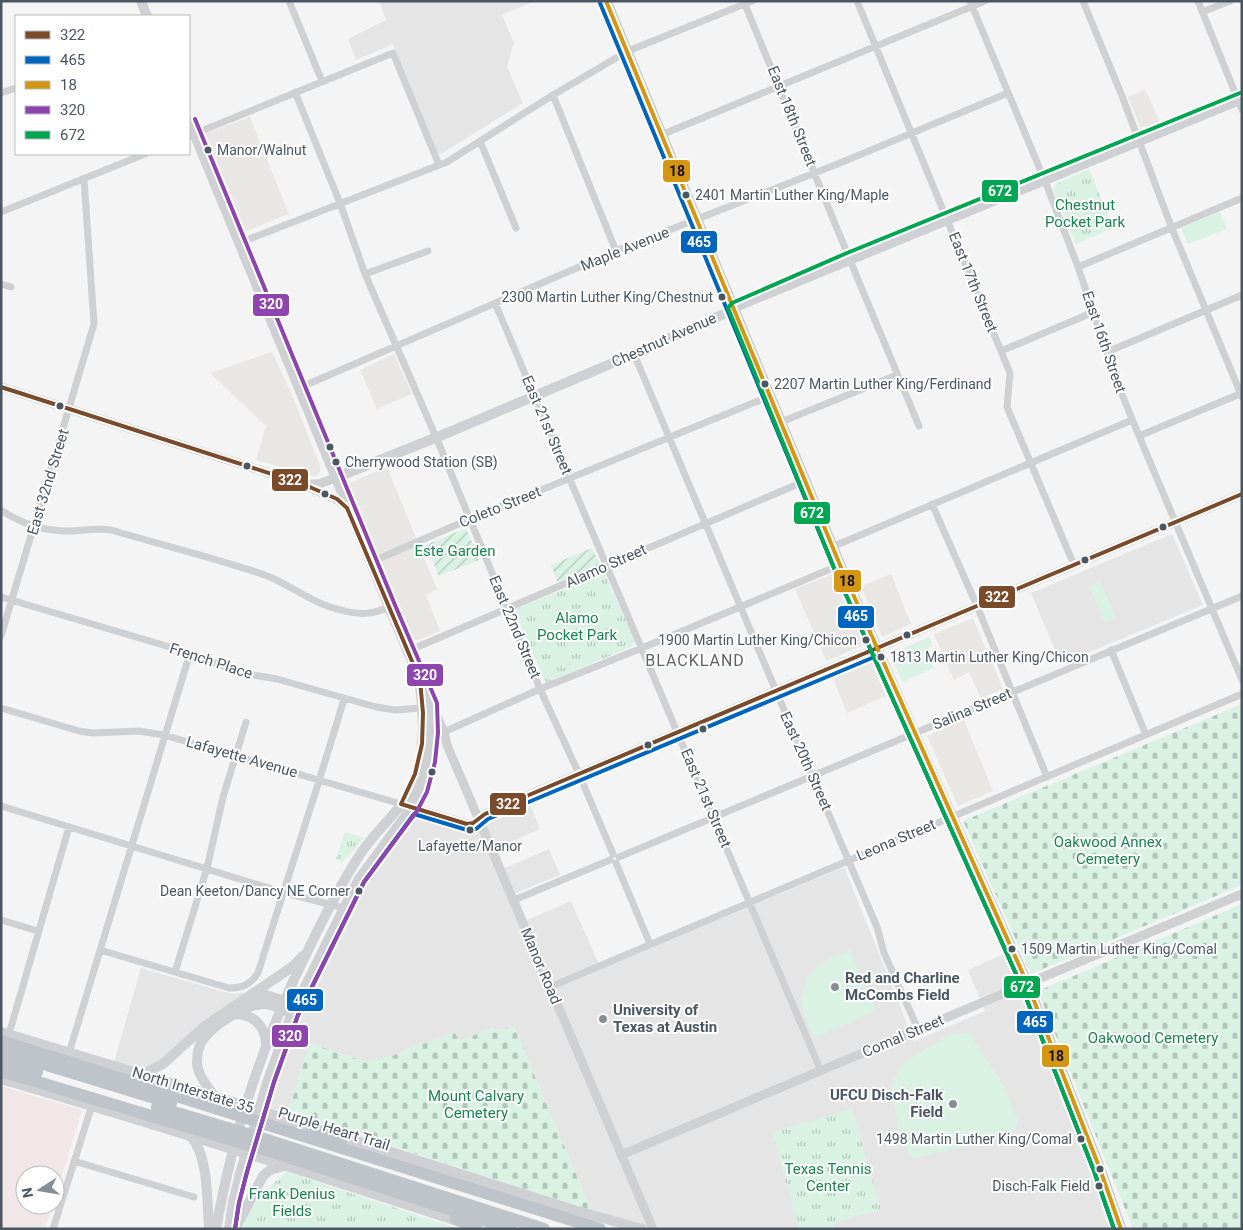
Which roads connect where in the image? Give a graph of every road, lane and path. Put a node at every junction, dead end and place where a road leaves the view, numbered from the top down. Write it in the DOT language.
graph roads {
  1 [pos="141,1"];
  2 [pos="289,1"];
  3 [pos="606,1"];
  4 [pos="857,1"];
  5 [pos="985,1"];
  6 [pos="1083,1"];
  7 [pos="1198,1"];
  8 [pos="1230,1"];
  9 [pos="747,2"];
  10 [pos="972,4"];
  11 [pos="1202,12"];
  12 [pos="147,15"];
  13 [pos="875,46"];
  14 [pos="628,52"];
  15 [pos="322,81"];
  16 [pos="780,87"];
  17 [pos="15,88"];
  18 [pos="295,92"];
  19 [pos="1008,93"];
  20 [pos="1,94"];
  21 [pos="553,95"];
  22 [pos="1240,103"];
  23 [pos="911,133"];
  24 [pos="191,135"];
  25 [pos="661,135"];
  26 [pos="1138,140"];
  27 [pos="480,141"];
  28 [pos="143,155"];
  29 [pos="439,165"];
  30 [pos="815,173"];
  31 [pos="84,179"];
  32 [pos="1044,180"];
  33 [pos="1242,198"];
  34 [pos="340,203"];
  35 [pos="1,212"];
  36 [pos="696,220"];
  37 [pos="948,220"];
  38 [pos="1171,226"];
  39 [pos="516,228"];
  40 [pos="239,242"];
  41 [pos="428,251"];
  42 [pos="616,251"];
  43 [pos="849,259"];
  44 [pos="1078,267"];
  45 [pos="365,274"];
  46 [pos="1,284"];
  47 [pos="11,287"];
  48 [pos="1242,295"];
  49 [pos="495,304"];
  50 [pos="734,309"];
  51 [pos="1205,309"];
  52 [pos="1094,312"];
  53 [pos="396,346"];
  54 [pos="1001,351"];
  55 [pos="1107,352"];
  56 [pos="634,354"];
  57 [pos="897,375"];
  58 [pos="1,387"];
  59 [pos="299,388"];
  60 [pos="1241,394"];
  61 [pos="535,395"];
  62 [pos="770,396"];
  63 [pos="70,409"];
  64 [pos="1132,420"];
  65 [pos="781,422"];
  66 [pos="919,426"];
  67 [pos="1138,436"];
  68 [pos="436,438"];
  69 [pos="670,438"];
  70 [pos="1031,461"];
  71 [pos="335,478"];
  72 [pos="570,478"];
  73 [pos="804,481"];
  74 [pos="302,484"];
  75 [pos="1242,494"];
  76 [pos="932,504"];
  77 [pos="347,508"];
  78 [pos="1,510"];
  79 [pos="470,519"];
  80 [pos="1175,522"];
  81 [pos="706,523"];
  82 [pos="34,526"];
  83 [pos="832,546"];
  84 [pos="371,562"];
  85 [pos="607,565"];
  86 [pos="840,565"];
  87 [pos="1074,565"];
  88 [pos="1242,596"];
  89 [pos="1,597"];
  90 [pos="12,601"];
  91 [pos="740,606"];
  92 [pos="976,606"];
  93 [pos="389,607"];
  94 [pos="1211,608"];
  95 [pos="507,609"];
  96 [pos="1,636"];
  97 [pos="642,648"];
  98 [pos="877,649"];
  99 [pos="1111,650"];
  100 [pos="408,651"];
  101 [pos="190,653"];
  102 [pos="1242,680"];
  103 [pos="540,689"];
  104 [pos="776,691"];
  105 [pos="1012,692"];
  106 [pos="1242,694"];
  107 [pos="344,699"];
  108 [pos="427,706"];
  109 [pos="1,708"];
  110 [pos="246,722"];
  111 [pos="444,732"];
  112 [pos="678,732"];
  113 [pos="914,733"];
  114 [pos="164,735"];
  115 [pos="1146,735"];
  116 [pos="236,755"];
  117 [pos="579,774"];
  118 [pos="813,776"];
  119 [pos="1046,776"];
  120 [pos="320,780"];
  121 [pos="401,804"];
  122 [pos="1,806"];
  123 [pos="412,807"];
  124 [pos="952,816"];
  125 [pos="714,817"];
  126 [pos="479,819"];
  127 [pos="70,827"];
  128 [pos="132,846"];
  129 [pos="614,858"];
  130 [pos="848,860"];
  131 [pos="207,868"];
  132 [pos="282,892"];
  133 [pos="1242,894"];
  134 [pos="514,900"];
  135 [pos="749,902"];
  136 [pos="332,904"];
  137 [pos="344,908"];
  138 [pos="1,920"];
  139 [pos="38,931"];
  140 [pos="650,944"];
  141 [pos="310,945"];
  142 [pos="100,950"];
  143 [pos="175,972"];
  144 [pos="1027,983"];
  145 [pos="550,987"];
  146 [pos="246,998"];
  147 [pos="283,1004"];
  148 [pos="294,1009"];
  149 [pos="235,1014"];
  150 [pos="918,1029"];
  151 [pos="4,1036"];
  152 [pos="266,1047"];
  153 [pos="1,1052"];
  154 [pos="70,1053"];
  155 [pos="1,1061"];
  156 [pos="1,1070"];
  157 [pos="821,1071"];
  158 [pos="143,1074"];
  159 [pos="1,1079"];
  160 [pos="15,1083"];
  161 [pos="216,1097"];
  162 [pos="92,1105"];
  163 [pos="164,1109"];
  164 [pos="230,1124"];
  165 [pos="312,1127"];
  166 [pos="262,1134"];
  167 [pos="191,1136"];
  168 [pos="276,1143"];
  169 [pos="621,1155"];
  170 [pos="74,1160"];
  171 [pos="284,1166"];
  172 [pos="429,1184"];
  173 [pos="194,1197"];
  174 [pos="478,1228"];
  175 [pos="53,1229"];
  176 [pos="209,1229"];
  177 [pos="216,1229"];
  178 [pos="229,1229"];
  179 [pos="235,1229"];
  180 [pos="511,1229"];
  181 [pos="544,1229"];
  182 [pos="571,1229"];
  183 [pos="600,1229"];
  184 [pos="642,1229"];
  185 [pos="653,1229"];
  186 [pos="1121,1229"];
  1 -- 12 [label="main road"];
  2 -- 15 [label="street"];
  3 -- 14 [label="main road"];
  4 -- 13 [label="street, East 17th Street"];
  5 -- 10 [label="street"];
  6 -- 26 [label="street"];
  7 -- 11 [label="street"];
  8 -- 11 [label="street"];
  9 -- 14 [label="street"];
  9 -- 16 [label="street, East 18th Street"];
  10 -- 13 [label="street"];
  10 -- 19 [label="street, East 16th Street"];
  11 -- 22 [label="street"];
  13 -- 16 [label="street"];
  13 -- 23 [label="street, East 17th Street"];
  14 -- 21 [label="street"];
  14 -- 25 [label="main road"];
  15 -- 18 [label="street"];
  15 -- 29 [label="street"];
  16 -- 25 [label="street"];
  16 -- 30 [label="street, East 18th Street"];
  17 -- 20 [label="street"];
  18 -- 24 [label="street"];
  18 -- 34 [label="street, East 22nd Street"];
  19 -- 23 [label="street, Maple Avenue"];
  19 -- 32 [label="street, East 16th Street"];
  21 -- 27 [label="street"];
  21 -- 42 [label="street"];
  22 -- 26 [label="main road, Chestnut Avenue"];
  23 -- 30 [label="street, Maple Avenue"];
  23 -- 37 [label="street, East 17th Street"];
  24 -- 40 [label="main road"];
  25 -- 36 [label="main road"];
  26 -- 32 [label="main road, Chestnut Avenue"];
  26 -- 38 [label="street"];
  27 -- 29 [label="street"];
  27 -- 39 [label="street"];
  28 -- 31 [label="street"];
  29 -- 34 [label="street"];
  30 -- 36 [label="street, Maple Avenue"];
  30 -- 43 [label="street, East 18th Street"];
  31 -- 35 [label="street"];
  31 -- 63 [label="street, East 32nd Street"];
  32 -- 37 [label="main road, Chestnut Avenue"];
  32 -- 44 [label="street, East 16th Street"];
  33 -- 38 [label="street"];
  34 -- 40 [label="street"];
  34 -- 45 [label="street, East 22nd Street"];
  36 -- 42 [label="street, Maple Avenue"];
  36 -- 50 [label="main road"];
  37 -- 43 [label="main road, Chestnut Avenue"];
  37 -- 54 [label="street, East 17th Street"];
  38 -- 44 [label="street"];
  38 -- 51 [label="street"];
  40 -- 59 [label="main road"];
  41 -- 45 [label="street"];
  42 -- 49 [label="street, Maple Avenue"];
  43 -- 50 [label="main road, Chestnut Avenue"];
  43 -- 57 [label="street, East 18th Street"];
  44 -- 52 [label="street, East 16th Street"];
  45 -- 53 [label="street, East 22nd Street"];
  46 -- 47 [label="street"];
  48 -- 51 [label="street"];
  49 -- 53 [label="street, Maple Avenue"];
  49 -- 61 [label="street, East 21st Street"];
  50 -- 56 [label="main road, Chestnut Avenue"];
  50 -- 62 [label="main road"];
  51 -- 55 [label="street"];
  51 -- 60 [label="street"];
  52 -- 54 [label="street"];
  52 -- 55 [label="street, East 16th Street"];
  53 -- 59 [label="street, Maple Avenue"];
  53 -- 68 [label="street, East 22nd Street"];
  54 -- 70 [label="street, East 17th Street"];
  55 -- 64 [label="street, East 16th Street"];
  56 -- 61 [label="main road, Chestnut Avenue"];
  56 -- 69 [label="street, East 20th Street"];
  57 -- 65 [label="street"];
  57 -- 66 [label="street, East 18th Street"];
  58 -- 63 [label="street"];
  59 -- 71 [label="main road"];
  60 -- 67 [label="street"];
  61 -- 68 [label="main road, Chestnut Avenue"];
  61 -- 72 [label="street, East 21st Street"];
  62 -- 65 [label="main road"];
  62 -- 69 [label="street, Coleto Street"];
  63 -- 74 [label="street"];
  63 -- 82 [label="street, East 32nd Street"];
  64 -- 67 [label="street, East 16th Street"];
  64 -- 70 [label="street"];
  65 -- 73 [label="main road"];
  67 -- 80 [label="street, East 16th Street"];
  68 -- 71 [label="main road, Chestnut Avenue"];
  68 -- 79 [label="street, East 22nd Street"];
  69 -- 72 [label="street, Coleto Street"];
  69 -- 81 [label="street, East 20th Street"];
  70 -- 76 [label="street"];
  70 -- 87 [label="street, East 17th Street"];
  71 -- 74 [label="street"];
  71 -- 77 [label="main road"];
  72 -- 79 [label="street, Coleto Street"];
  72 -- 85 [label="street, East 21st Street"];
  73 -- 81 [label="street, Alamo Street"];
  73 -- 83 [label="main road"];
  74 -- 77 [label="street"];
  75 -- 80 [label="street"];
  76 -- 83 [label="street"];
  76 -- 92 [label="street"];
  77 -- 84 [label="main road"];
  78 -- 82 [label="street"];
  79 -- 84 [label="street, Coleto Street"];
  79 -- 95 [label="street, East 22nd Street"];
  80 -- 87 [label="street"];
  80 -- 94 [label="street, East 16th Street"];
  81 -- 85 [label="street, Alamo Street"];
  81 -- 91 [label="street, East 20th Street"];
  82 -- 90 [label="street, East 32nd Street"];
  82 -- 93 [label="street"];
  83 -- 86 [label="main road"];
  84 -- 93 [label="main road"];
  85 -- 95 [label="street, Alamo Street"];
  85 -- 97 [label="street, East 21st Street"];
  86 -- 91 [label="street"];
  86 -- 98 [label="main road"];
  87 -- 92 [label="street"];
  88 -- 94 [label="street, Salina Street"];
  89 -- 90 [label="street, French Place"];
  90 -- 96 [label="street, East 32nd Street"];
  90 -- 101 [label="street, French Place"];
  91 -- 97 [label="street"];
  91 -- 104 [label="street, East 20th Street"];
  92 -- 98 [label="street"];
  92 -- 105 [label="street"];
  93 -- 100 [label="main road"];
  94 -- 99 [label="street, Salina Street"];
  94 -- 102 [label="street, East 16th Street"];
  95 -- 100 [label="street, Alamo Street"];
  95 -- 103 [label="street, East 22nd Street"];
  97 -- 103 [label="street"];
  97 -- 112 [label="street, East 21st Street"];
  98 -- 104 [label="street"];
  98 -- 113 [label="main road"];
  99 -- 105 [label="street, Salina Street"];
  99 -- 115 [label="street"];
  100 -- 108 [label="main road"];
  101 -- 107 [label="street, French Place"];
  101 -- 114 [label="street"];
  103 -- 111 [label="street"];
  103 -- 117 [label="street, East 22nd Street"];
  104 -- 112 [label="street"];
  104 -- 118 [label="street, East 20th Street"];
  105 -- 113 [label="street, Salina Street"];
  105 -- 119 [label="street"];
  106 -- 115 [label="street, Leona Street"];
  107 -- 108 [label="street, French Place"];
  107 -- 120 [label="street"];
  108 -- 111 [label="street, Manor Road"];
  108 -- 121 [label="main road"];
  108 -- 123 [label="main road"];
  109 -- 114 [label="street, Lafayette Avenue"];
  110 -- 116 [label="street"];
  111 -- 126 [label="street, Manor Road"];
  112 -- 117 [label="street"];
  112 -- 125 [label="street, East 21st Street"];
  113 -- 118 [label="street, Salina Street"];
  113 -- 124 [label="main road"];
  114 -- 116 [label="street, Lafayette Avenue"];
  114 -- 128 [label="street"];
  115 -- 119 [label="street, Leona Street"];
  116 -- 120 [label="street, Lafayette Avenue"];
  116 -- 131 [label="street"];
  117 -- 126 [label="street"];
  117 -- 129 [label="street, East 22nd Street"];
  118 -- 125 [label="street, Salina Street"];
  118 -- 130 [label="street, East 20th Street"];
  119 -- 124 [label="street, Leona Street"];
  120 -- 121 [label="street, Lafayette Avenue"];
  120 -- 132 [label="street"];
  121 -- 123 [label="street, Lafayette Avenue"];
  121 -- 136 [label="main road"];
  122 -- 127 [label="street"];
  123 -- 126 [label="street, Lafayette Avenue"];
  123 -- 137 [label="main road"];
  124 -- 130 [label="street, Leona Street"];
  124 -- 144 [label="main road"];
  125 -- 129 [label="street, Salina Street"];
  125 -- 135 [label="street, East 21st Street"];
  126 -- 134 [label="street, Manor Road"];
  127 -- 128 [label="street"];
  127 -- 139 [label="street"];
  128 -- 131 [label="street"];
  128 -- 142 [label="street"];
  129 -- 134 [label="street, Salina Street"];
  129 -- 140 [label="street, East 22nd Street"];
  130 -- 135 [label="street, Leona Street"];
  130 -- 150 [label="street, East 20th Street"];
  131 -- 132 [label="street"];
  131 -- 143 [label="street"];
  132 -- 136 [label="street"];
  132 -- 143 [label="street"];
  133 -- 144 [label="street, Comal Street"];
  134 -- 145 [label="street, Manor Road"];
  135 -- 140 [label="street, Leona Street"];
  135 -- 157 [label="street, East 21st Street"];
  136 -- 137 [label="street"];
  136 -- 141 [label="main road"];
  137 -- 148 [label="main road"];
  138 -- 139 [label="street"];
  139 -- 151 [label="street"];
  140 -- 145 [label="street, Leona Street"];
  141 -- 146 [label="main road"];
  141 -- 147 [label="main road"];
  142 -- 143 [label="street"];
  142 -- 154 [label="street"];
  144 -- 150 [label="street, Comal Street"];
  144 -- 186 [label="main road"];
  145 -- 169 [label="street, Manor Road"];
  146 -- 147 [label="main road"];
  146 -- 158 [label="main road"];
  147 -- 148 [label="main road"];
  147 -- 149 [label="main road"];
  147 -- 152 [label="main road"];
  148 -- 178 [label="main road"];
  149 -- 152 [label="main road"];
  149 -- 161 [label="main road"];
  150 -- 157 [label="street, Comal Street"];
  151 -- 154 [label="main road, North Interstate 35"];
  151 -- 183 [label="highway, Purple Heart Trail"];
  152 -- 177 [label="main road"];
  153 -- 164 [label="highway, Purple Heart Trail"];
  154 -- 158 [label="main road, North Interstate 35"];
  155 -- 163 [label="highway, Purple Heart Trail"];
  156 -- 180 [label="highway"];
  157 -- 169 [label="street, Comal Street"];
  158 -- 161 [label="main road, North Interstate 35"];
  159 -- 160 [label="main road"];
  160 -- 162 [label="main road"];
  160 -- 163 [label="highway"];
  161 -- 165 [label="main road, North Interstate 35"];
  162 -- 167 [label="main road"];
  162 -- 170 [label="street"];
  163 -- 164 [label="highway, Purple Heart Trail"];
  164 -- 166 [label="highway, Purple Heart Trail"];
  165 -- 172 [label="highway"];
  165 -- 184 [label="main road, North Interstate 35"];
  166 -- 168 [label="highway, Purple Heart Trail"];
  166 -- 172 [label="highway, Purple Heart Trail"];
  167 -- 171 [label="main road"];
  167 -- 176 [label="main road"];
  168 -- 174 [label="highway"];
  168 -- 181 [label="highway, Purple Heart Trail"];
  169 -- 185 [label="street, Manor Road"];
  170 -- 173 [label="street"];
  170 -- 175 [label="street"];
  171 -- 174 [label="main road"];
  171 -- 179 [label="main road"];
  172 -- 182 [label="highway, Purple Heart Trail"];
}
